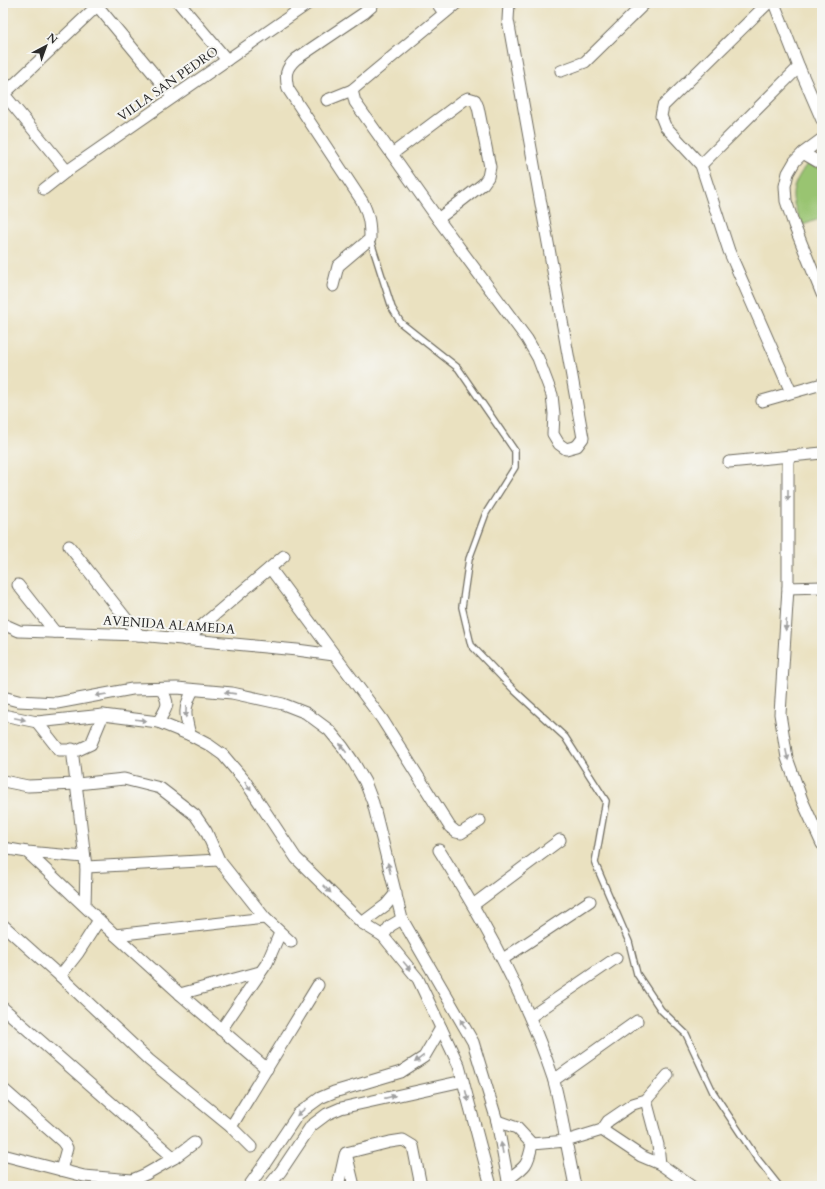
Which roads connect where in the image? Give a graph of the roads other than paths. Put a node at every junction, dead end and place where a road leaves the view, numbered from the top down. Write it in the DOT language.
graph roads {
  1 [pos="179,3"];
  2 [pos="309,3"];
  3 [pos="372,3"];
  4 [pos="437,3"];
  5 [pos="457,3"];
  6 [pos="509,3"];
  7 [pos="645,3"];
  8 [pos="768,3"];
  9 [pos="774,3"];
  10 [pos="96,4"];
  11 [pos="444,13"];
  12 [pos="227,60"];
  13 [pos="799,67"];
  14 [pos="561,71"];
  15 [pos="352,90"];
  16 [pos="4,94"];
  17 [pos="173,97"];
  18 [pos="327,100"];
  19 [pos="822,120"];
  20 [pos="821,141"];
  21 [pos="803,153"];
  22 [pos="392,154"];
  23 [pos="822,164"];
  24 [pos="701,165"];
  25 [pos="67,171"];
  26 [pos="44,189"];
  27 [pos="438,219"];
  28 [pos="370,239"];
  29 [pos="333,286"];
  30 [pos="822,294"];
  31 [pos="822,384"];
  32 [pos="791,392"];
  33 [pos="762,401"];
  34 [pos="822,453"];
  35 [pos="788,456"];
  36 [pos="729,462"];
  37 [pos="69,546"];
  38 [pos="284,556"];
  39 [pos="270,568"];
  40 [pos="18,585"];
  41 [pos="822,587"];
  42 [pos="788,588"];
  43 [pos="3,624"];
  44 [pos="55,632"];
  45 [pos="139,635"];
  46 [pos="185,640"];
  47 [pos="334,655"];
  48 [pos="161,689"];
  49 [pos="193,690"];
  50 [pos="3,698"];
  51 [pos="3,715"];
  52 [pos="103,715"];
  53 [pos="37,722"];
  54 [pos="158,722"];
  55 [pos="190,735"];
  56 [pos="72,750"];
  57 [pos="3,781"];
  58 [pos="77,784"];
  59 [pos="480,821"];
  60 [pos="560,840"];
  61 [pos="822,844"];
  62 [pos="3,848"];
  63 [pos="439,850"];
  64 [pos="27,852"];
  65 [pos="219,860"];
  66 [pos="85,862"];
  67 [pos="396,893"];
  68 [pos="590,901"];
  69 [pos="473,905"];
  70 [pos="85,906"];
  71 [pos="265,918"];
  72 [pos="402,919"];
  73 [pos="99,920"];
  74 [pos="362,923"];
  75 [pos="3,925"];
  76 [pos="280,933"];
  77 [pos="115,935"];
  78 [pos="383,936"];
  79 [pos="291,942"];
  80 [pos="616,958"];
  81 [pos="503,959"];
  82 [pos="260,972"];
  83 [pos="60,976"];
  84 [pos="318,985"];
  85 [pos="180,994"];
  86 [pos="3,1008"];
  87 [pos="530,1017"];
  88 [pos="637,1021"];
  89 [pos="441,1028"];
  90 [pos="221,1030"];
  91 [pos="267,1069"];
  92 [pos="668,1075"];
  93 [pos="554,1080"];
  94 [pos="463,1081"];
  95 [pos="3,1089"];
  96 [pos="320,1098"];
  97 [pos="646,1100"];
  98 [pos="327,1114"];
  99 [pos="497,1121"];
  100 [pos="231,1128"];
  101 [pos="602,1130"];
  102 [pos="566,1141"];
  103 [pos="194,1143"];
  104 [pos="532,1144"];
  105 [pos="251,1147"];
  106 [pos="346,1153"];
  107 [pos="3,1155"];
  108 [pos="174,1158"];
  109 [pos="660,1164"];
  110 [pos="61,1170"];
  111 [pos="508,1183"];
  112 [pos="249,1186"];
  113 [pos="269,1186"];
  114 [pos="338,1186"];
  115 [pos="354,1186"];
  116 [pos="421,1186"];
  117 [pos="491,1186"];
  118 [pos="575,1186"];
  119 [pos="691,1186"];
  120 [pos="779,1186"];
  1 -- 12 [label="street"];
  2 -- 12 [label="street, VILLA SAN PEDRO"];
  3 -- 28 [label="street"];
  4 -- 11 [label="street"];
  5 -- 11 [label="street"];
  6 -- 27 [label="street"];
  7 -- 14 [label="street"];
  8 -- 24 [label="street"];
  9 -- 13 [label="street"];
  10 -- 16 [label="street"];
  10 -- 17 [label="street"];
  11 -- 15 [label="street"];
  12 -- 17 [label="street, VILLA SAN PEDRO"];
  13 -- 19 [label="street"];
  13 -- 24 [label="street"];
  15 -- 18 [label="street"];
  15 -- 22 [label="street"];
  16 -- 25 [label="street"];
  17 -- 25 [label="street, VILLA SAN PEDRO"];
  20 -- 21 [label="street"];
  21 -- 23 [label="street"];
  21 -- 30 [label="street"];
  22 -- 27 [label="street"];
  22 -- 27 [label="street"];
  24 -- 32 [label="street"];
  25 -- 26 [label="street, VILLA SAN PEDRO"];
  28 -- 29 [label="street"];
  28 -- 120 [label="lane"];
  31 -- 32 [label="street"];
  32 -- 33 [label="street"];
  34 -- 35 [label="street"];
  35 -- 36 [label="street"];
  35 -- 42 [label="street, one-way"];
  37 -- 45 [label="street"];
  38 -- 39 [label="street"];
  39 -- 46 [label="street"];
  39 -- 47 [label="street"];
  40 -- 44 [label="street"];
  41 -- 42 [label="street"];
  42 -- 61 [label="street, one-way"];
  43 -- 44 [label="street, AVENIDA ALAMEDA"];
  44 -- 45 [label="street, AVENIDA ALAMEDA"];
  45 -- 46 [label="street, AVENIDA ALAMEDA"];
  46 -- 47 [label="street, AVENIDA ALAMEDA"];
  47 -- 59 [label="street"];
  48 -- 49 [label="street"];
  48 -- 50 [label="street, one-way"];
  48 -- 54 [label="street"];
  49 -- 55 [label="street, one-way"];
  67 -- 49 [label="street, one-way"];
  51 -- 53 [label="street, one-way"];
  52 -- 53 [label="street"];
  52 -- 54 [label="street, one-way"];
  52 -- 56 [label="street"];
  53 -- 56 [label="street"];
  54 -- 55 [label="street"];
  55 -- 74 [label="street, one-way"];
  56 -- 58 [label="street"];
  57 -- 58 [label="street"];
  58 -- 65 [label="street"];
  58 -- 66 [label="street"];
  60 -- 69 [label="street"];
  62 -- 64 [label="street"];
  63 -- 69 [label="street"];
  64 -- 66 [label="street"];
  64 -- 70 [label="street"];
  65 -- 66 [label="street"];
  65 -- 71 [label="street"];
  66 -- 70 [label="street"];
  67 -- 72 [label="street"];
  67 -- 74 [label="street"];
  68 -- 81 [label="street"];
  69 -- 81 [label="street"];
  70 -- 73 [label="street"];
  71 -- 76 [label="street"];
  71 -- 77 [label="street"];
  72 -- 78 [label="street"];
  99 -- 72 [label="street, one-way"];
  73 -- 77 [label="street"];
  73 -- 83 [label="street"];
  74 -- 78 [label="street"];
  75 -- 83 [label="street"];
  76 -- 79 [label="street"];
  76 -- 82 [label="street"];
  77 -- 85 [label="street"];
  78 -- 89 [label="street, one-way"];
  80 -- 87 [label="street"];
  81 -- 87 [label="street"];
  82 -- 85 [label="street"];
  82 -- 90 [label="street"];
  83 -- 100 [label="street"];
  84 -- 91 [label="street"];
  85 -- 90 [label="street"];
  86 -- 108 [label="street"];
  87 -- 93 [label="street"];
  88 -- 93 [label="street"];
  89 -- 94 [label="street"];
  89 -- 96 [label="street, one-way"];
  90 -- 91 [label="street"];
  91 -- 100 [label="street"];
  92 -- 97 [label="street"];
  93 -- 102 [label="street"];
  98 -- 94 [label="street, one-way"];
  94 -- 117 [label="street, one-way"];
  95 -- 110 [label="street"];
  96 -- 98 [label="street"];
  96 -- 112 [label="street, one-way"];
  97 -- 101 [label="street"];
  97 -- 109 [label="street"];
  98 -- 113 [label="street"];
  99 -- 104 [label="street"];
  111 -- 99 [label="street, one-way"];
  100 -- 105 [label="street"];
  101 -- 102 [label="street"];
  101 -- 109 [label="street"];
  102 -- 104 [label="street"];
  102 -- 118 [label="street"];
  103 -- 108 [label="street"];
  104 -- 111 [label="street"];
  106 -- 114 [label="street"];
  106 -- 115 [label="street"];
  106 -- 116 [label="street"];
  107 -- 110 [label="street"];
  108 -- 110 [label="street"];
  109 -- 119 [label="street"];
}
